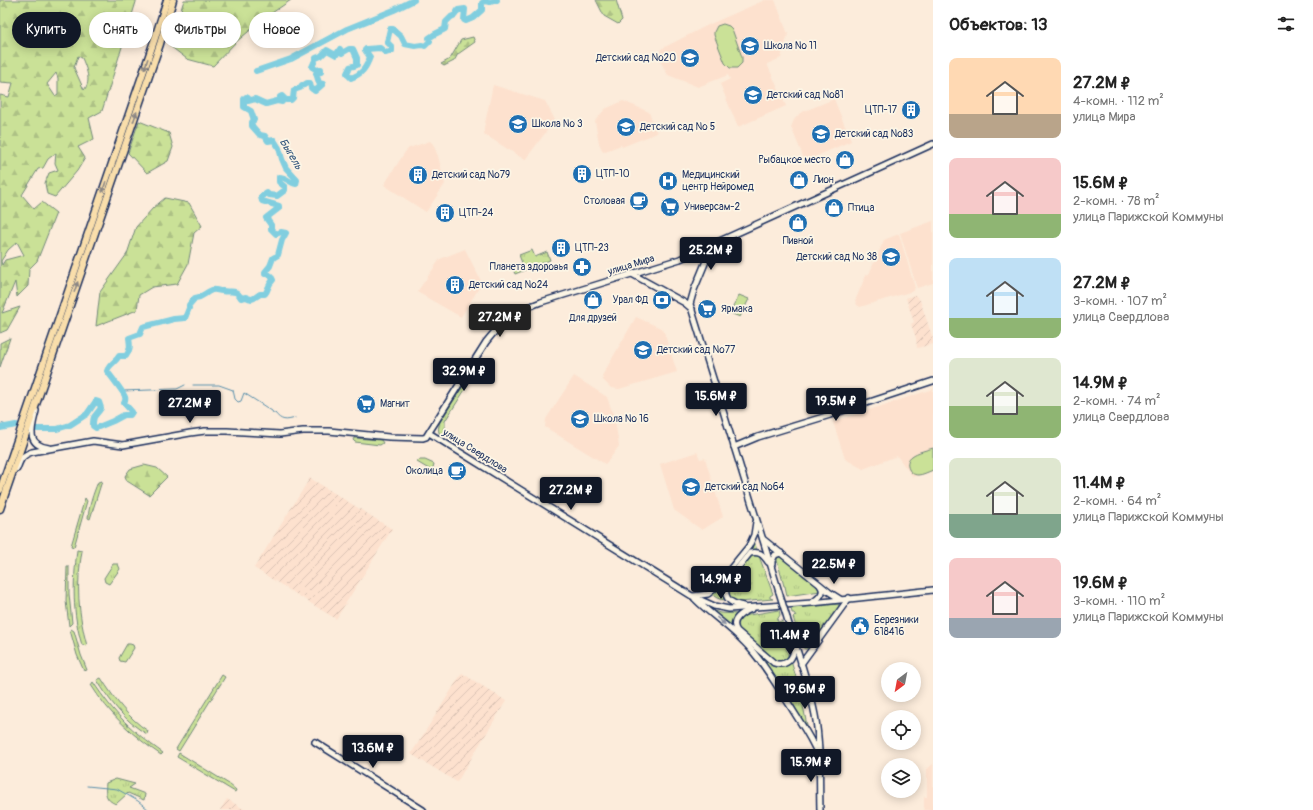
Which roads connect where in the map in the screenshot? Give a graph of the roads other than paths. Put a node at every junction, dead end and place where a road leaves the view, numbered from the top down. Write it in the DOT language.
graph roads {
  1 [pos="167,0"];
  2 [pos="173,0"];
  3 [pos="933,144"];
  4 [pos="713,244"];
  5 [pos="632,274"];
  6 [pos="692,309"];
  7 [pos="933,381"];
  8 [pos="42,388"];
  9 [pos="427,435"];
  10 [pos="734,447"];
  11 [pos="54,448"];
  12 [pos="8,486"];
  13 [pos="0,490"];
  14 [pos="0,509"];
  15 [pos="757,519"];
  16 [pos="763,539"];
  17 [pos="781,553"];
  18 [pos="773,571"];
  19 [pos="819,583"];
  20 [pos="933,590"];
  21 [pos="692,596"];
  22 [pos="849,598"];
  23 [pos="840,599"];
  24 [pos="812,602"];
  25 [pos="763,606"];
  26 [pos="750,607"];
  27 [pos="794,642"];
  28 [pos="801,664"];
  29 [pos="315,742"];
  30 [pos="818,755"];
  31 [pos="423,810"];
  32 [pos="820,810"];
  1 -- 13 [label="highway, one-way"];
  8 -- 2 [label="highway, one-way"];
  3 -- 4 [label="main road, улица Мира"];
  4 -- 5 [label="main road, улица Мира"];
  4 -- 6 [label="main road"];
  5 -- 6 [label="main road"];
  5 -- 9 [label="main road, улица Мира"];
  6 -- 10 [label="main road"];
  7 -- 10 [label="main road"];
  8 -- 11 [label="main road"];
  8 -- 12 [label="highway"];
  9 -- 11 [label="main road"];
  9 -- 21 [label="main road, улица Свердлова"];
  10 -- 15 [label="main road"];
  11 -- 12 [label="main road"];
  12 -- 14 [label="highway"];
  15 -- 16 [label="main road"];
  15 -- 21 [label="main road"];
  16 -- 17 [label="main road"];
  16 -- 18 [label="main road"];
  17 -- 18 [label="main road"];
  17 -- 19 [label="main road"];
  18 -- 26 [label="main road"];
  18 -- 27 [label="main road, bridge"];
  19 -- 23 [label="main road"];
  19 -- 24 [label="main road"];
  20 -- 22 [label="main road, улица Свердлова"];
  21 -- 26 [label="main road, улица Свердлова"];
  21 -- 30 [label="main road, one-way"];
  22 -- 23 [label="main road, улица Свердлова"];
  22 -- 28 [label="main road"];
  23 -- 24 [label="main road, улица Свердлова"];
  24 -- 25 [label="main road, улица Свердлова"];
  25 -- 26 [label="main road, улица Свердлова"];
  25 -- 27 [label="main road"];
  27 -- 28 [label="main road"];
  28 -- 30 [label="main road"];
  29 -- 31 [label="main road"];
  30 -- 32 [label="main road"];
}
